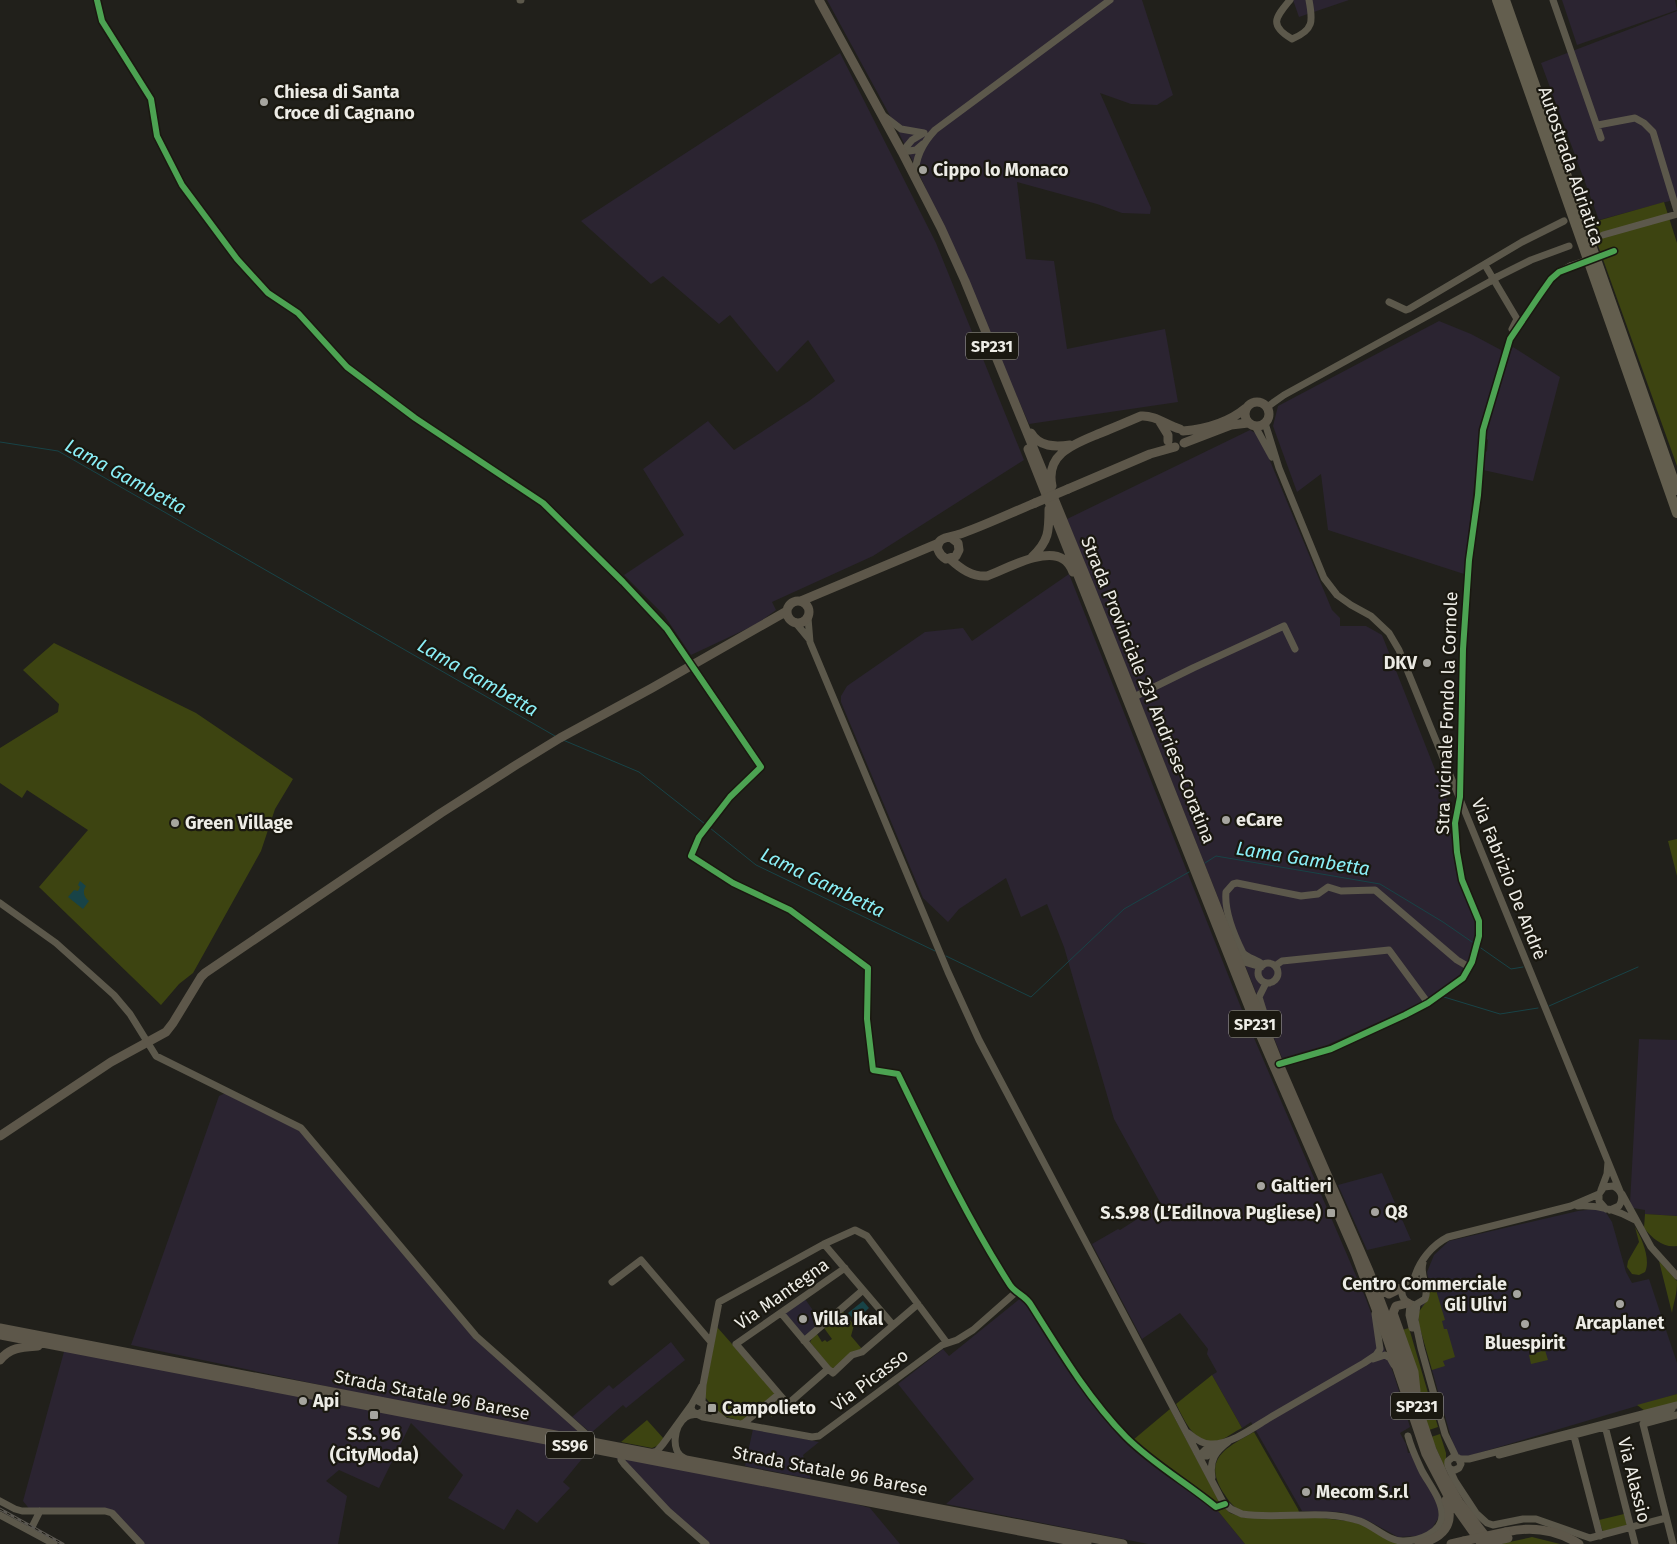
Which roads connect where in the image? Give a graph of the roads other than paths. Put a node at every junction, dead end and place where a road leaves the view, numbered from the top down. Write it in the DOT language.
graph roads {
  1 [pos="97,0"];
  2 [pos="819,0"];
  3 [pos="1110,0"];
  4 [pos="1290,0"];
  5 [pos="1309,0"];
  6 [pos="1497,0"];
  7 [pos="1506,0"];
  8 [pos="1553,0"];
  9 [pos="884,116"];
  10 [pos="1598,125"];
  11 [pos="934,130"];
  12 [pos="924,133"];
  13 [pos="1602,138"];
  14 [pos="923,144"];
  15 [pos="902,152"];
  16 [pos="915,178"];
  17 [pos="921,190"];
  18 [pos="1675,211"];
  19 [pos="1564,221"];
  20 [pos="1603,236"];
  21 [pos="1569,246"];
  22 [pos="1614,251"];
  23 [pos="1485,265"];
  24 [pos="1389,302"];
  25 [pos="1510,339"];
  26 [pos="1246,408"];
  27 [pos="1267,408"];
  28 [pos="1022,419"];
  29 [pos="1158,420"];
  30 [pos="1265,423"];
  31 [pos="1252,424"];
  32 [pos="1181,430"];
  33 [pos="1174,442"];
  34 [pos="1073,445"];
  35 [pos="1279,468"];
  36 [pos="1677,490"];
  37 [pos="1053,504"];
  38 [pos="1677,513"];
  39 [pos="979,526"];
  40 [pos="950,537"];
  41 [pos="939,543"];
  42 [pos="959,550"];
  43 [pos="912,554"];
  44 [pos="946,558"];
  45 [pos="1028,560"];
  46 [pos="968,572"];
  47 [pos="824,591"];
  48 [pos="1086,593"];
  49 [pos="801,601"];
  50 [pos="787,611"];
  51 [pos="809,615"];
  52 [pos="768,622"];
  53 [pos="793,622"];
  54 [pos="810,642"];
  55 [pos="1295,649"];
  56 [pos="692,664"];
  57 [pos="1134,697"];
  58 [pos="1460,797"];
  59 [pos="0,903"];
  60 [pos="1228,937"];
  61 [pos="1262,966"];
  62 [pos="1275,966"];
  63 [pos="1469,967"];
  64 [pos="1266,983"];
  65 [pos="1428,1003"];
  66 [pos="1269,1039"];
  67 [pos="147,1043"];
  68 [pos="1279,1064"];
  69 [pos="0,1136"];
  70 [pos="1608,1159"];
  71 [pos="1600,1192"];
  72 [pos="1621,1193"];
  73 [pos="1571,1206"];
  74 [pos="1608,1209"];
  75 [pos="1635,1220"];
  76 [pos="824,1244"];
  77 [pos="1424,1259"];
  78 [pos="845,1268"];
  79 [pos="1369,1271"];
  80 [pos="1677,1276"];
  81 [pos="1414,1279"];
  82 [pos="612,1282"];
  83 [pos="1424,1283"];
  84 [pos="1402,1288"];
  85 [pos="863,1290"];
  86 [pos="1016,1292"];
  87 [pos="1373,1298"];
  88 [pos="918,1304"];
  89 [pos="1412,1304"];
  90 [pos="781,1313"];
  91 [pos="893,1326"];
  92 [pos="0,1328"];
  93 [pos="0,1335"];
  94 [pos="804,1341"];
  95 [pos="711,1342"];
  96 [pos="947,1343"];
  97 [pos="52,1346"];
  98 [pos="0,1360"];
  99 [pos="1364,1363"];
  100 [pos="828,1369"];
  101 [pos="1399,1372"];
  102 [pos="703,1385"];
  103 [pos="779,1394"];
  104 [pos="703,1403"];
  105 [pos="692,1404"];
  106 [pos="1677,1409"];
  107 [pos="696,1414"];
  108 [pos="1420,1416"];
  109 [pos="724,1420"];
  110 [pos="744,1423"];
  111 [pos="1605,1426"];
  112 [pos="1183,1427"];
  113 [pos="1445,1434"];
  114 [pos="1408,1436"];
  115 [pos="1574,1436"];
  116 [pos="595,1443"];
  117 [pos="1218,1446"];
  118 [pos="645,1453"];
  119 [pos="1426,1454"];
  120 [pos="621,1455"];
  121 [pos="1199,1456"];
  122 [pos="689,1461"];
  123 [pos="1458,1462"];
  124 [pos="1448,1464"];
  125 [pos="1458,1485"];
  126 [pos="1216,1488"];
  127 [pos="0,1501"];
  128 [pos="1225,1504"];
  129 [pos="40,1511"];
  130 [pos="0,1514"];
  131 [pos="1666,1518"];
  132 [pos="1631,1527"];
  133 [pos="30,1531"];
  134 [pos="1478,1534"];
  135 [pos="1507,1535"];
  136 [pos="1600,1536"];
  137 [pos="54,1544"];
  138 [pos="141,1544"];
  139 [pos="706,1544"];
  140 [pos="1087,1544"];
  141 [pos="1123,1544"];
  142 [pos="1419,1544"];
  143 [pos="1451,1544"];
  144 [pos="1482,1544"];
  145 [pos="1492,1544"];
  146 [pos="1570,1544"];
  147 [pos="1580,1544"];
  148 [pos="1635,1544"];
  149 [pos="1674,1544"];
  1 -- 56 [label="street"];
  2 -- 9 [label="main road, Strada Provinciale 231 Andriese-Coratina / SP231"];
  3 -- 11 [label="street"];
  4 -- 5 [label="street"];
  6 -- 38 [label="highway, Autostrada Adriatica"];
  7 -- 36 [label="highway, Autostrada Adriatica"];
  8 -- 10 [label="street"];
  9 -- 12 [label="street"];
  9 -- 15 [label="main road, Strada Provinciale 231 Andriese-Coratina / SP231"];
  10 -- 13 [label="street"];
  10 -- 18 [label="street"];
  11 -- 12 [label="street"];
  11 -- 14 [label="street"];
  12 -- 15 [label="street"];
  14 -- 15 [label="street"];
  14 -- 16 [label="street"];
  15 -- 16 [label="main road, Strada Provinciale 231 Andriese-Coratina / SP231"];
  16 -- 17 [label="main road, Strada Provinciale 231 Andriese-Coratina / SP231"];
  17 -- 28 [label="main road, Strada Provinciale 231 Andriese-Coratina / SP231"];
  17 -- 37 [label="main road, Strada Provinciale 231 Andriese-Coratina / SP231"];
  18 -- 20 [label="street"];
  19 -- 23 [label="street"];
  21 -- 27 [label="street"];
  22 -- 25 [label="street, Stra vicinale Fondo la Cornole, bridge"];
  23 -- 24 [label="street"];
  23 -- 25 [label="street"];
  25 -- 58 [label="street, Stra vicinale Fondo la Cornole"];
  26 -- 27 [label="main road"];
  26 -- 31 [label="main road"];
  26 -- 32 [label="main road"];
  27 -- 30 [label="main road"];
  28 -- 34 [label="main road"];
  28 -- 37 [label="main road, Strada Provinciale 231 Andriese-Coratina / SP231"];
  29 -- 32 [label="main road"];
  29 -- 33 [label="main road"];
  29 -- 34 [label="main road"];
  30 -- 31 [label="main road"];
  30 -- 35 [label="street"];
  31 -- 33 [label="main road"];
  31 -- 35 [label="street"];
  32 -- 33 [label="main road"];
  32 -- 33 [label="main road"];
  33 -- 39 [label="main road, bridge"];
  34 -- 37 [label="main road"];
  35 -- 58 [label="street, Via Fabrizio De Andrè"];
  37 -- 45 [label="main road"];
  37 -- 48 [label="main road, Strada Provinciale 231 Andriese-Coratina / SP231"];
  37 -- 57 [label="main road, Strada Provinciale 231 Andriese-Coratina / SP231"];
  39 -- 40 [label="main road"];
  39 -- 42 [label="main road"];
  40 -- 41 [label="main road"];
  40 -- 42 [label="main road"];
  41 -- 43 [label="main road"];
  41 -- 44 [label="main road"];
  42 -- 44 [label="main road"];
  42 -- 46 [label="main road"];
  43 -- 44 [label="main road"];
  43 -- 47 [label="main road"];
  44 -- 46 [label="main road"];
  45 -- 46 [label="main road"];
  45 -- 48 [label="main road"];
  47 -- 49 [label="main road"];
  47 -- 51 [label="main road"];
  48 -- 87 [label="main road, Strada Provinciale 231 Andriese-Coratina / SP231"];
  49 -- 50 [label="main road"];
  49 -- 51 [label="main road"];
  50 -- 52 [label="main road"];
  50 -- 53 [label="main road"];
  51 -- 53 [label="main road"];
  51 -- 54 [label="street"];
  52 -- 53 [label="main road"];
  52 -- 56 [label="main road"];
  53 -- 54 [label="street"];
  54 -- 112 [label="street"];
  55 -- 57 [label="street"];
  56 -- 67 [label="main road"];
  56 -- 86 [label="street"];
  57 -- 60 [label="main road, Strada Provinciale 231 Andriese-Coratina / SP231"];
  58 -- 63 [label="street, Stra vicinale Fondo la Cornole"];
  58 -- 70 [label="street, Via Fabrizio De Andrè"];
  59 -- 67 [label="street"];
  60 -- 61 [label="street"];
  60 -- 66 [label="main road, Strada Provinciale 231 Andriese-Coratina / SP231"];
  61 -- 62 [label="street"];
  61 -- 63 [label="street"];
  61 -- 64 [label="street"];
  62 -- 64 [label="street"];
  62 -- 65 [label="street"];
  63 -- 65 [label="street, Stra vicinale Fondo la Cornole"];
  64 -- 66 [label="street"];
  65 -- 68 [label="street, Stra vicinale Fondo la Cornole"];
  66 -- 68 [label="main road, Strada Provinciale 231 Andriese-Coratina / SP231"];
  67 -- 69 [label="main road"];
  67 -- 116 [label="street"];
  68 -- 79 [label="main road, Strada Provinciale 231 Andriese-Coratina / SP231"];
  70 -- 71 [label="street"];
  70 -- 72 [label="street, Via Fabrizio De Andrè"];
  71 -- 72 [label="street"];
  71 -- 73 [label="street"];
  71 -- 74 [label="street"];
  72 -- 74 [label="street"];
  72 -- 75 [label="street, Via Fabrizio De Andrè"];
  73 -- 74 [label="street"];
  73 -- 77 [label="street"];
  74 -- 75 [label="street"];
  75 -- 80 [label="street, Via Fabrizio De Andrè"];
  76 -- 78 [label="street"];
  76 -- 88 [label="street"];
  76 -- 95 [label="street"];
  77 -- 81 [label="street"];
  77 -- 83 [label="street"];
  78 -- 85 [label="street"];
  78 -- 90 [label="street, Via Mantegna"];
  79 -- 84 [label="main road"];
  79 -- 108 [label="main road, Strada Provinciale 231 Andriese-Coratina / SP231"];
  81 -- 83 [label="street"];
  81 -- 84 [label="street"];
  82 -- 95 [label="street"];
  83 -- 89 [label="street"];
  84 -- 89 [label="street"];
  85 -- 91 [label="street"];
  85 -- 94 [label="street"];
  86 -- 96 [label="street, Via Picasso"];
  86 -- 128 [label="street"];
  87 -- 99 [label="street"];
  87 -- 101 [label="main road, Strada Provinciale 231 Andriese-Coratina / SP231"];
  88 -- 91 [label="street"];
  88 -- 96 [label="street"];
  89 -- 108 [label="main road"];
  89 -- 113 [label="street"];
  90 -- 94 [label="street"];
  90 -- 103 [label="street, Via Mantegna"];
  91 -- 100 [label="street"];
  92 -- 116 [label="main road, Strada Statale 96 Barese / SS96"];
  93 -- 97 [label="main road, Strada Statale 96 Barese / SS96"];
  94 -- 100 [label="street"];
  95 -- 102 [label="street"];
  96 -- 110 [label="street, Via Picasso"];
  97 -- 98 [label="main road"];
  97 -- 120 [label="main road, Strada Statale 96 Barese / SS96"];
  99 -- 101 [label="street"];
  99 -- 117 [label="street"];
  100 -- 103 [label="street"];
  101 -- 119 [label="main road, Strada Provinciale 231 Andriese-Coratina / SP231"];
  102 -- 104 [label="street"];
  102 -- 105 [label="street"];
  103 -- 110 [label="street"];
  104 -- 105 [label="street"];
  104 -- 107 [label="street"];
  104 -- 109 [label="street"];
  105 -- 107 [label="street"];
  105 -- 118 [label="street"];
  106 -- 111 [label="street"];
  106 -- 131 [label="street"];
  107 -- 109 [label="street, Via Picasso"];
  107 -- 122 [label="street"];
  108 -- 134 [label="main road, Strada Provinciale 231 Andriese-Coratina / SP231"];
  109 -- 110 [label="street, Via Picasso"];
  111 -- 115 [label="street"];
  111 -- 123 [label="street"];
  111 -- 132 [label="street, Via Alassio"];
  112 -- 117 [label="street"];
  112 -- 121 [label="street"];
  113 -- 123 [label="street"];
  113 -- 124 [label="street"];
  114 -- 128 [label="street"];
  115 -- 123 [label="street"];
  115 -- 136 [label="street"];
  116 -- 118 [label="main road, Strada Statale 96 Barese / SS96"];
  117 -- 121 [label="street"];
  117 -- 126 [label="street"];
  118 -- 122 [label="main road, Strada Statale 96 Barese / SS96"];
  119 -- 134 [label="main road, Strada Provinciale 231 Andriese-Coratina / SP231"];
  119 -- 142 [label="main road, SP231"];
  120 -- 139 [label="street"];
  120 -- 140 [label="main road, Strada Statale 96 Barese / SS96"];
  121 -- 126 [label="street"];
  122 -- 141 [label="main road, Strada Statale 96 Barese / SS96"];
  123 -- 124 [label="street"];
  123 -- 124 [label="street"];
  123 -- 125 [label="street"];
  124 -- 125 [label="street"];
  125 -- 136 [label="street"];
  126 -- 128 [label="street"];
  127 -- 129 [label="street"];
  129 -- 133 [label="street"];
  129 -- 138 [label="street"];
  130 -- 133 [label="street"];
  131 -- 132 [label="street"];
  131 -- 149 [label="street"];
  132 -- 136 [label="street"];
  132 -- 148 [label="street, Via Alassio"];
  133 -- 137 [label="street"];
  134 -- 144 [label="main road"];
  134 -- 145 [label="main road"];
  135 -- 143 [label="main road, bridge"];
  135 -- 144 [label="main road, bridge"];
  135 -- 146 [label="main road"];
  135 -- 147 [label="main road"];
}
